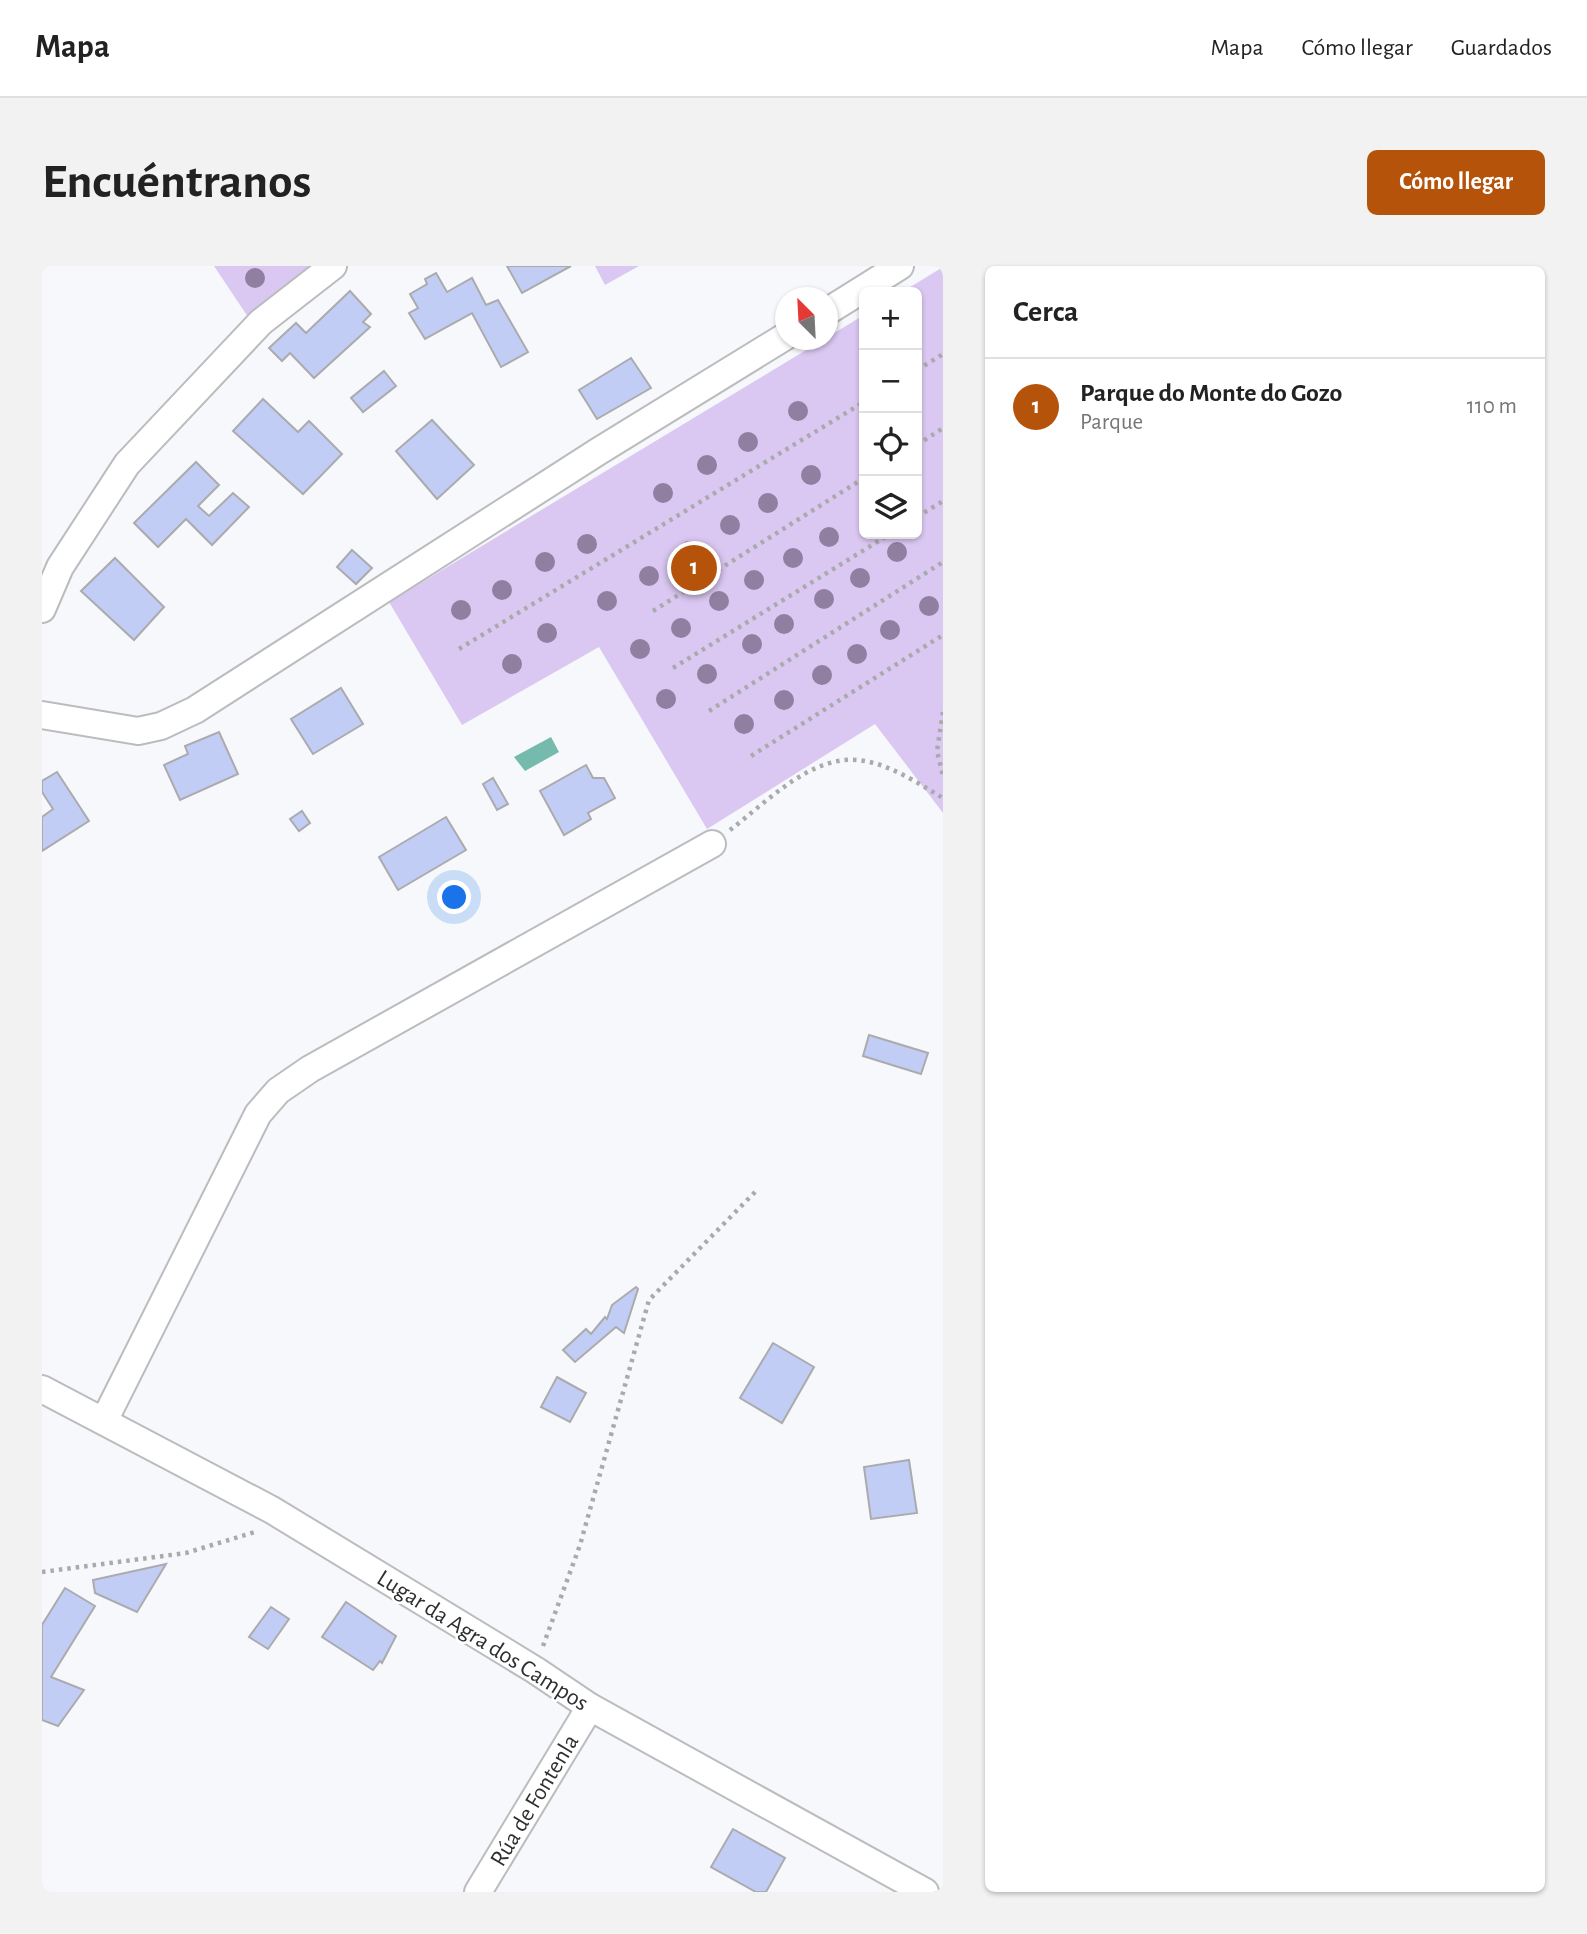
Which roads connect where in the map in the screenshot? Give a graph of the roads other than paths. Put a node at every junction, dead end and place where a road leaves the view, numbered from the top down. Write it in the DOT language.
graph roads {
  1 [pos="333,266"];
  2 [pos="900,266"];
  3 [pos="838,305"];
  4 [pos="775,343"];
  5 [pos="42,609"];
  6 [pos="42,715"];
  7 [pos="712,844"];
  8 [pos="42,1389"];
  9 [pos="104,1421"];
  10 [pos="590,1707"];
  11 [pos="478,1892"];
  12 [pos="925,1892"];
  1 -- 5 [label="street"];
  2 -- 3 [label="street"];
  4 -- 6 [label="street"];
  7 -- 9 [label="street"];
  8 -- 9 [label="street, Lugar da Agra dos Campos"];
  9 -- 10 [label="street, Lugar da Agra dos Campos"];
  10 -- 11 [label="street, Rúa de Fontenla"];
  10 -- 12 [label="street, Lugar da Agra dos Campos"];
}
